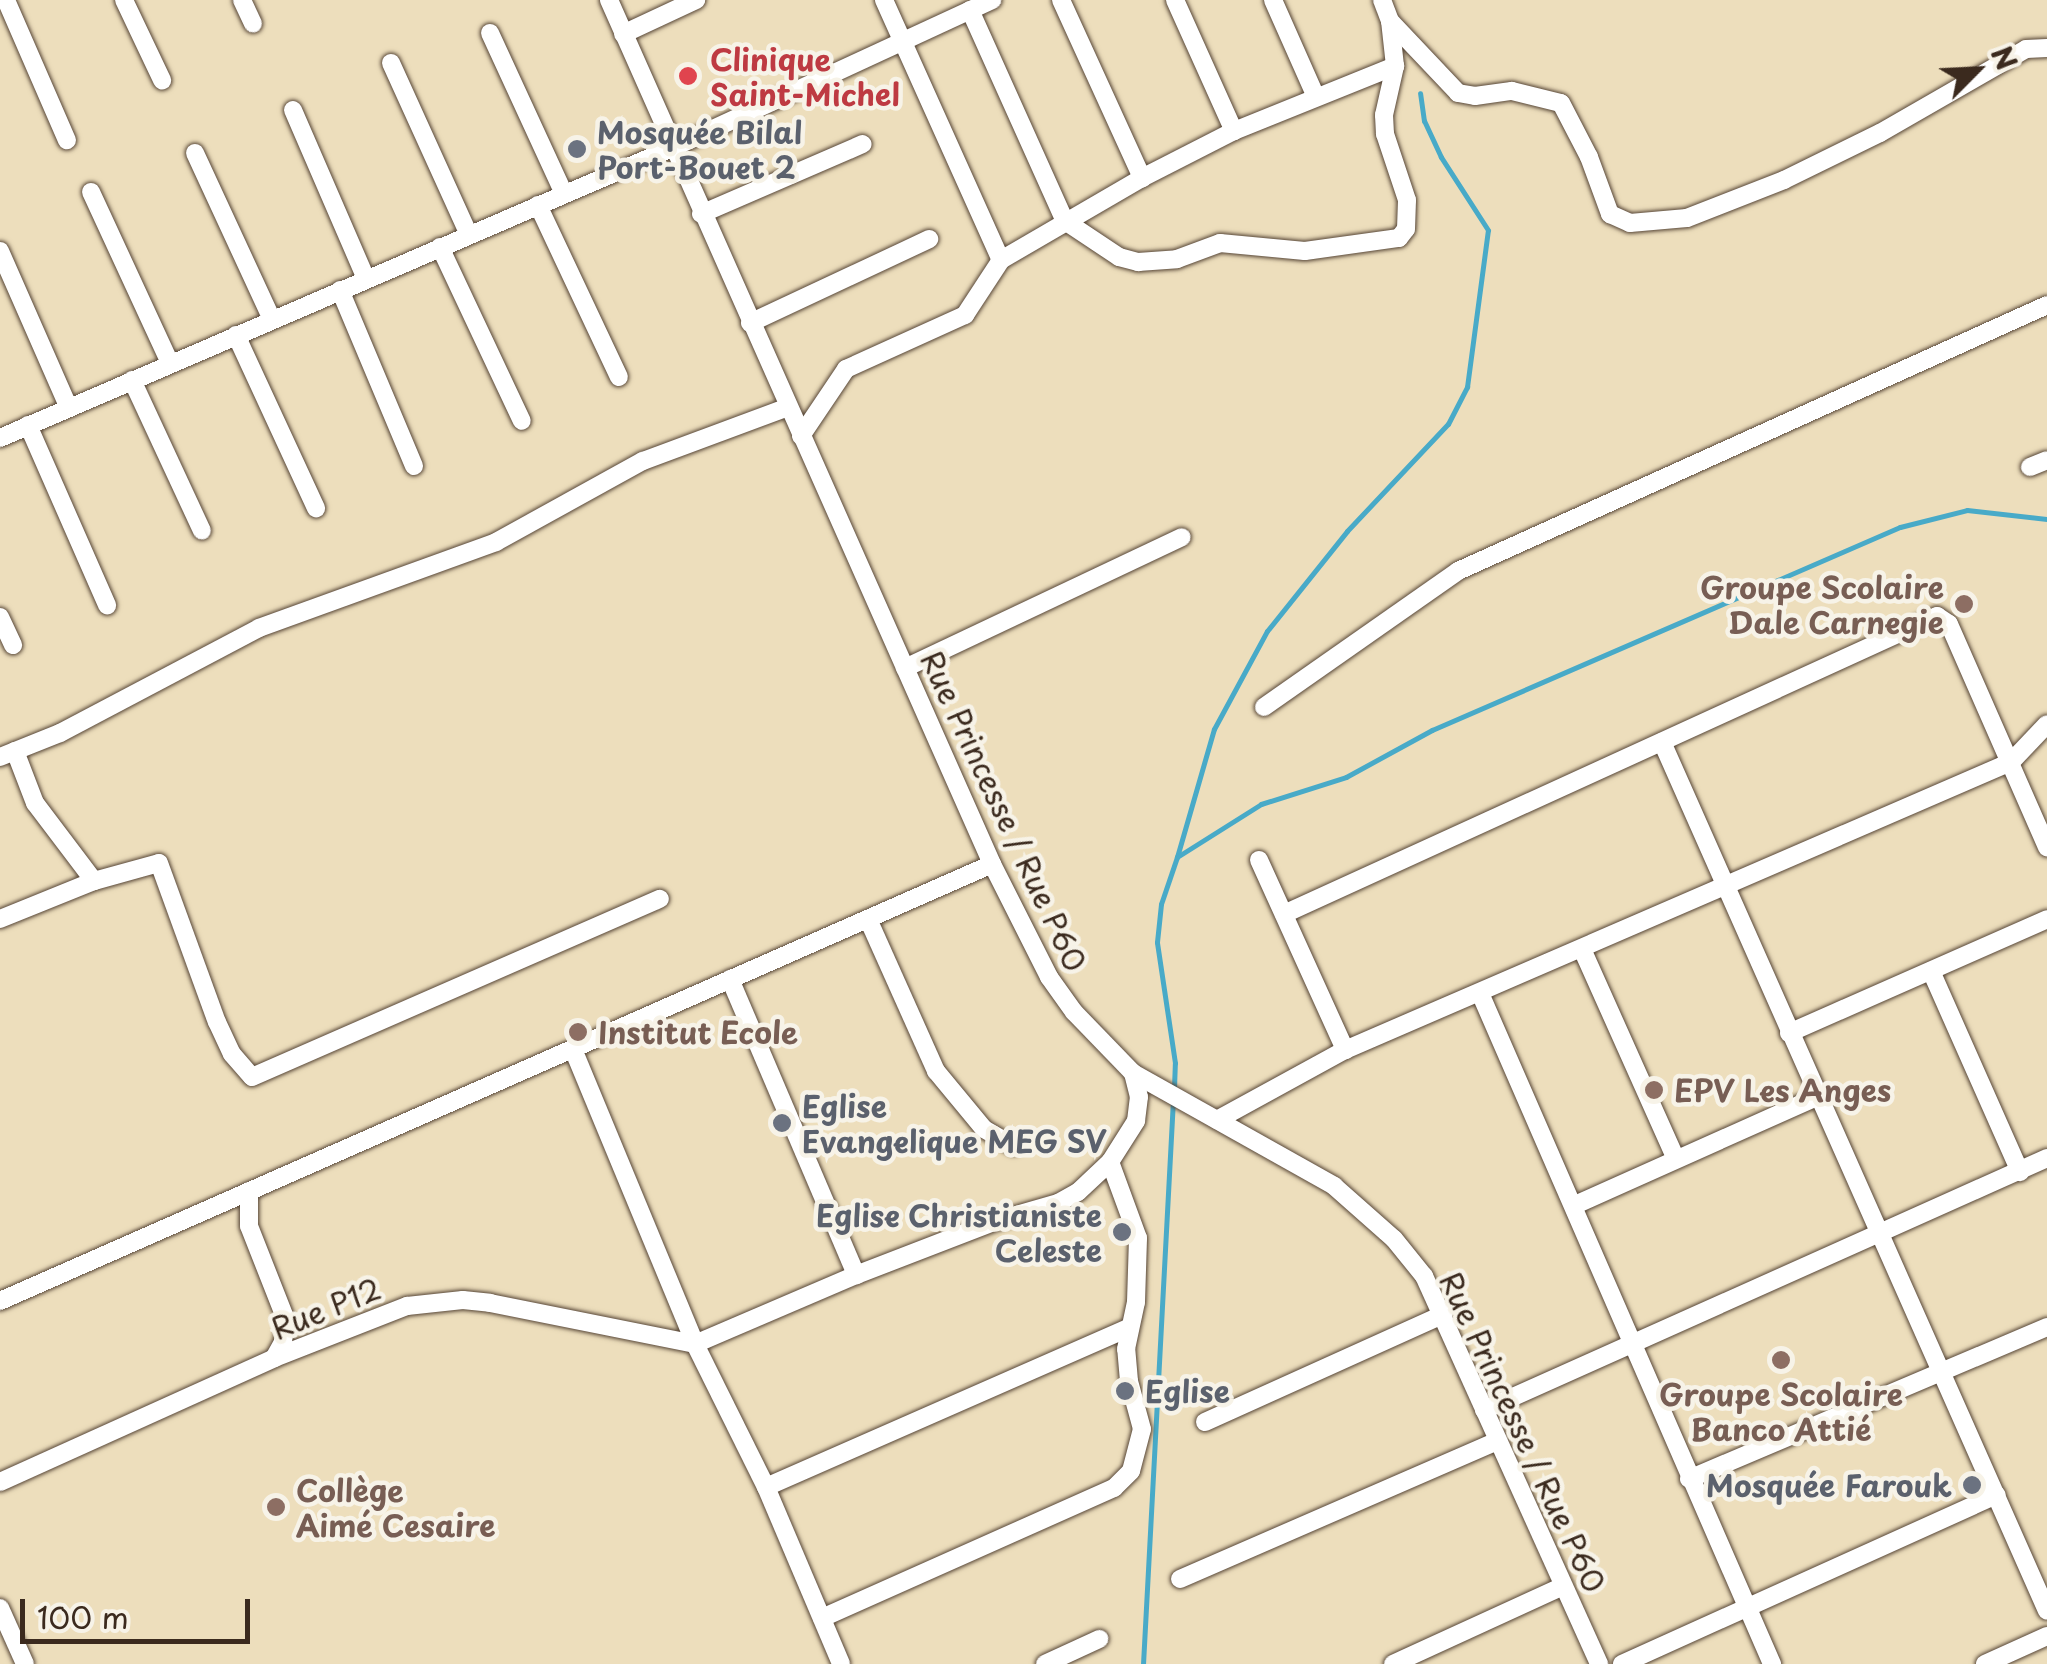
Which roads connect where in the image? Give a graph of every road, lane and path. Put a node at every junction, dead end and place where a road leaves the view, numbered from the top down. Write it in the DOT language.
graph roads {
  1 [pos="6,0"];
  2 [pos="124,0"];
  3 [pos="242,0"];
  4 [pos="609,0"];
  5 [pos="696,0"];
  6 [pos="884,0"];
  7 [pos="992,0"];
  8 [pos="1061,0"];
  9 [pos="1175,0"];
  10 [pos="1273,0"];
  11 [pos="1382,0"];
  12 [pos="970,10"];
  13 [pos="1390,21"];
  14 [pos="252,24"];
  15 [pos="490,33"];
  16 [pos="623,34"];
  17 [pos="903,41"];
  18 [pos="2047,48"];
  19 [pos="391,63"];
  20 [pos="1395,66"];
  21 [pos="162,80"];
  22 [pos="1316,97"];
  23 [pos="293,110"];
  24 [pos="1234,131"];
  25 [pos="67,140"];
  26 [pos="863,144"];
  27 [pos="672,148"];
  28 [pos="194,153"];
  29 [pos="1142,178"];
  30 [pos="91,192"];
  31 [pos="564,194"];
  32 [pos="538,205"];
  33 [pos="702,214"];
  34 [pos="1065,220"];
  35 [pos="469,235"];
  36 [pos="928,238"];
  37 [pos="440,247"];
  38 [pos="0,251"];
  39 [pos="1002,260"];
  40 [pos="366,279"];
  41 [pos="340,290"];
  42 [pos="2047,305"];
  43 [pos="272,320"];
  44 [pos="750,323"];
  45 [pos="236,335"];
  46 [pos="170,363"];
  47 [pos="620,377"];
  48 [pos="132,380"];
  49 [pos="788,407"];
  50 [pos="68,408"];
  51 [pos="522,421"];
  52 [pos="28,425"];
  53 [pos="801,436"];
  54 [pos="0,438"];
  55 [pos="414,466"];
  56 [pos="316,508"];
  57 [pos="202,532"];
  58 [pos="1182,537"];
  59 [pos="107,605"];
  60 [pos="0,617"];
  61 [pos="13,645"];
  62 [pos="905,668"];
  63 [pos="1264,707"];
  64 [pos="2047,724"];
  65 [pos="1662,742"];
  66 [pos="7,754"];
  67 [pos="2011,762"];
  68 [pos="2047,847"];
  69 [pos="1260,860"];
  70 [pos="992,864"];
  71 [pos="94,882"];
  72 [pos="1724,884"];
  73 [pos="660,899"];
  74 [pos="1284,914"];
  75 [pos="0,918"];
  76 [pos="868,919"];
  77 [pos="2047,919"];
  78 [pos="1582,950"];
  79 [pos="1931,971"];
  80 [pos="730,979"];
  81 [pos="1480,993"];
  82 [pos="1789,1033"];
  83 [pos="572,1049"];
  84 [pos="1345,1050"];
  85 [pos="1132,1073"];
  86 [pos="1816,1097"];
  87 [pos="1217,1120"];
  88 [pos="1013,1146"];
  89 [pos="2047,1158"];
  90 [pos="1676,1159"];
  91 [pos="1110,1162"];
  92 [pos="2020,1172"];
  93 [pos="249,1192"];
  94 [pos="1575,1205"];
  95 [pos="1880,1236"];
  96 [pos="856,1275"];
  97 [pos="0,1301"];
  98 [pos="1444,1314"];
  99 [pos="2047,1327"];
  100 [pos="1128,1328"];
  101 [pos="695,1344"];
  102 [pos="1633,1346"];
  103 [pos="274,1358"];
  104 [pos="1942,1374"];
  105 [pos="1484,1410"];
  106 [pos="1205,1422"];
  107 [pos="1497,1440"];
  108 [pos="1689,1480"];
  109 [pos="0,1482"];
  110 [pos="766,1487"];
  111 [pos="1997,1496"];
  112 [pos="1180,1579"];
  113 [pos="1563,1586"];
  114 [pos="0,1608"];
  115 [pos="1746,1608"];
  116 [pos="2047,1612"];
  117 [pos="822,1618"];
  118 [pos="2047,1636"];
  119 [pos="1099,1639"];
  120 [pos="25,1664"];
  121 [pos="841,1664"];
  122 [pos="1045,1664"];
  123 [pos="1393,1664"];
  124 [pos="1599,1664"];
  125 [pos="1622,1664"];
  126 [pos="1772,1664"];
  127 [pos="1984,1664"];
  1 -- 25 [label="street"];
  2 -- 21 [label="street"];
  3 -- 14 [label="street"];
  4 -- 16 [label="street, Rue Princesse / Rue P60"];
  5 -- 16 [label="street"];
  6 -- 17 [label="street"];
  7 -- 12 [label="street"];
  8 -- 29 [label="street"];
  9 -- 24 [label="street"];
  10 -- 22 [label="street"];
  11 -- 13 [label="street"];
  12 -- 17 [label="street"];
  12 -- 34 [label="street"];
  13 -- 18 [label="street"];
  13 -- 20 [label="street"];
  15 -- 31 [label="street"];
  16 -- 27 [label="street, Rue Princesse / Rue P60"];
  17 -- 27 [label="street"];
  17 -- 39 [label="street"];
  19 -- 35 [label="street"];
  20 -- 22 [label="street"];
  20 -- 34 [label="street"];
  22 -- 24 [label="street"];
  23 -- 40 [label="street"];
  24 -- 29 [label="street"];
  26 -- 33 [label="street"];
  27 -- 31 [label="street"];
  27 -- 33 [label="street, Rue Princesse / Rue P60"];
  28 -- 43 [label="street"];
  29 -- 34 [label="street"];
  30 -- 46 [label="street"];
  31 -- 32 [label="street"];
  32 -- 35 [label="street"];
  32 -- 47 [label="street"];
  33 -- 44 [label="street, Rue Princesse / Rue P60"];
  34 -- 39 [label="street"];
  35 -- 37 [label="street"];
  36 -- 44 [label="street"];
  37 -- 40 [label="street"];
  37 -- 51 [label="street"];
  38 -- 50 [label="street"];
  39 -- 53 [label="street"];
  40 -- 41 [label="street"];
  41 -- 43 [label="street"];
  41 -- 55 [label="street"];
  42 -- 63 [label="street"];
  43 -- 45 [label="street"];
  44 -- 49 [label="street, Rue Princesse / Rue P60"];
  45 -- 46 [label="street"];
  45 -- 56 [label="street"];
  46 -- 48 [label="street"];
  48 -- 50 [label="street"];
  48 -- 57 [label="street"];
  49 -- 53 [label="street, Rue Princesse / Rue P60"];
  49 -- 66 [label="street"];
  50 -- 52 [label="street"];
  52 -- 54 [label="street"];
  52 -- 59 [label="street"];
  53 -- 62 [label="street, Rue Princesse / Rue P60"];
  58 -- 62 [label="street"];
  60 -- 61 [label="street"];
  62 -- 70 [label="street, Rue Princesse / Rue P60"];
  64 -- 67 [label="street"];
  65 -- 67 [label="street"];
  65 -- 72 [label="street"];
  65 -- 74 [label="street"];
  66 -- 71 [label="street"];
  67 -- 68 [label="street"];
  67 -- 72 [label="street"];
  69 -- 74 [label="street"];
  70 -- 76 [label="street"];
  70 -- 85 [label="street, Rue Princesse / Rue P60"];
  71 -- 73 [label="street"];
  71 -- 75 [label="street"];
  72 -- 78 [label="street"];
  72 -- 82 [label="street"];
  74 -- 84 [label="street"];
  76 -- 80 [label="street"];
  76 -- 88 [label="street"];
  77 -- 79 [label="street"];
  78 -- 81 [label="street"];
  78 -- 90 [label="street"];
  79 -- 82 [label="street"];
  79 -- 92 [label="street"];
  80 -- 83 [label="street"];
  80 -- 96 [label="street"];
  81 -- 84 [label="street"];
  81 -- 94 [label="street"];
  82 -- 86 [label="street"];
  83 -- 93 [label="street"];
  83 -- 101 [label="street"];
  84 -- 87 [label="street"];
  85 -- 87 [label="street, Rue Princesse / Rue P60"];
  85 -- 91 [label="street"];
  86 -- 90 [label="street"];
  86 -- 95 [label="street"];
  87 -- 98 [label="street, Rue Princesse / Rue P60"];
  89 -- 92 [label="street"];
  90 -- 94 [label="street"];
  91 -- 96 [label="street"];
  91 -- 100 [label="street"];
  92 -- 95 [label="street"];
  93 -- 97 [label="street"];
  93 -- 103 [label="street"];
  94 -- 102 [label="street"];
  95 -- 102 [label="street"];
  95 -- 104 [label="street"];
  96 -- 101 [label="street"];
  98 -- 105 [label="street, Rue Princesse / Rue P60"];
  98 -- 106 [label="street"];
  99 -- 104 [label="street"];
  100 -- 110 [label="street"];
  100 -- 117 [label="street"];
  101 -- 103 [label="street, Rue P12"];
  101 -- 110 [label="street"];
  102 -- 105 [label="street"];
  102 -- 108 [label="street"];
  103 -- 109 [label="street, Rue P12"];
  104 -- 108 [label="street"];
  104 -- 111 [label="street"];
  105 -- 107 [label="street, Rue Princesse / Rue P60"];
  107 -- 112 [label="street"];
  107 -- 113 [label="street, Rue Princesse / Rue P60"];
  108 -- 115 [label="street"];
  110 -- 117 [label="street"];
  111 -- 115 [label="street"];
  111 -- 116 [label="street"];
  113 -- 123 [label="street"];
  113 -- 124 [label="street, Rue Princesse / Rue P60"];
  114 -- 120 [label="street"];
  115 -- 125 [label="street"];
  115 -- 126 [label="street"];
  117 -- 121 [label="street"];
  118 -- 127 [label="street"];
  119 -- 122 [label="street"];
}
